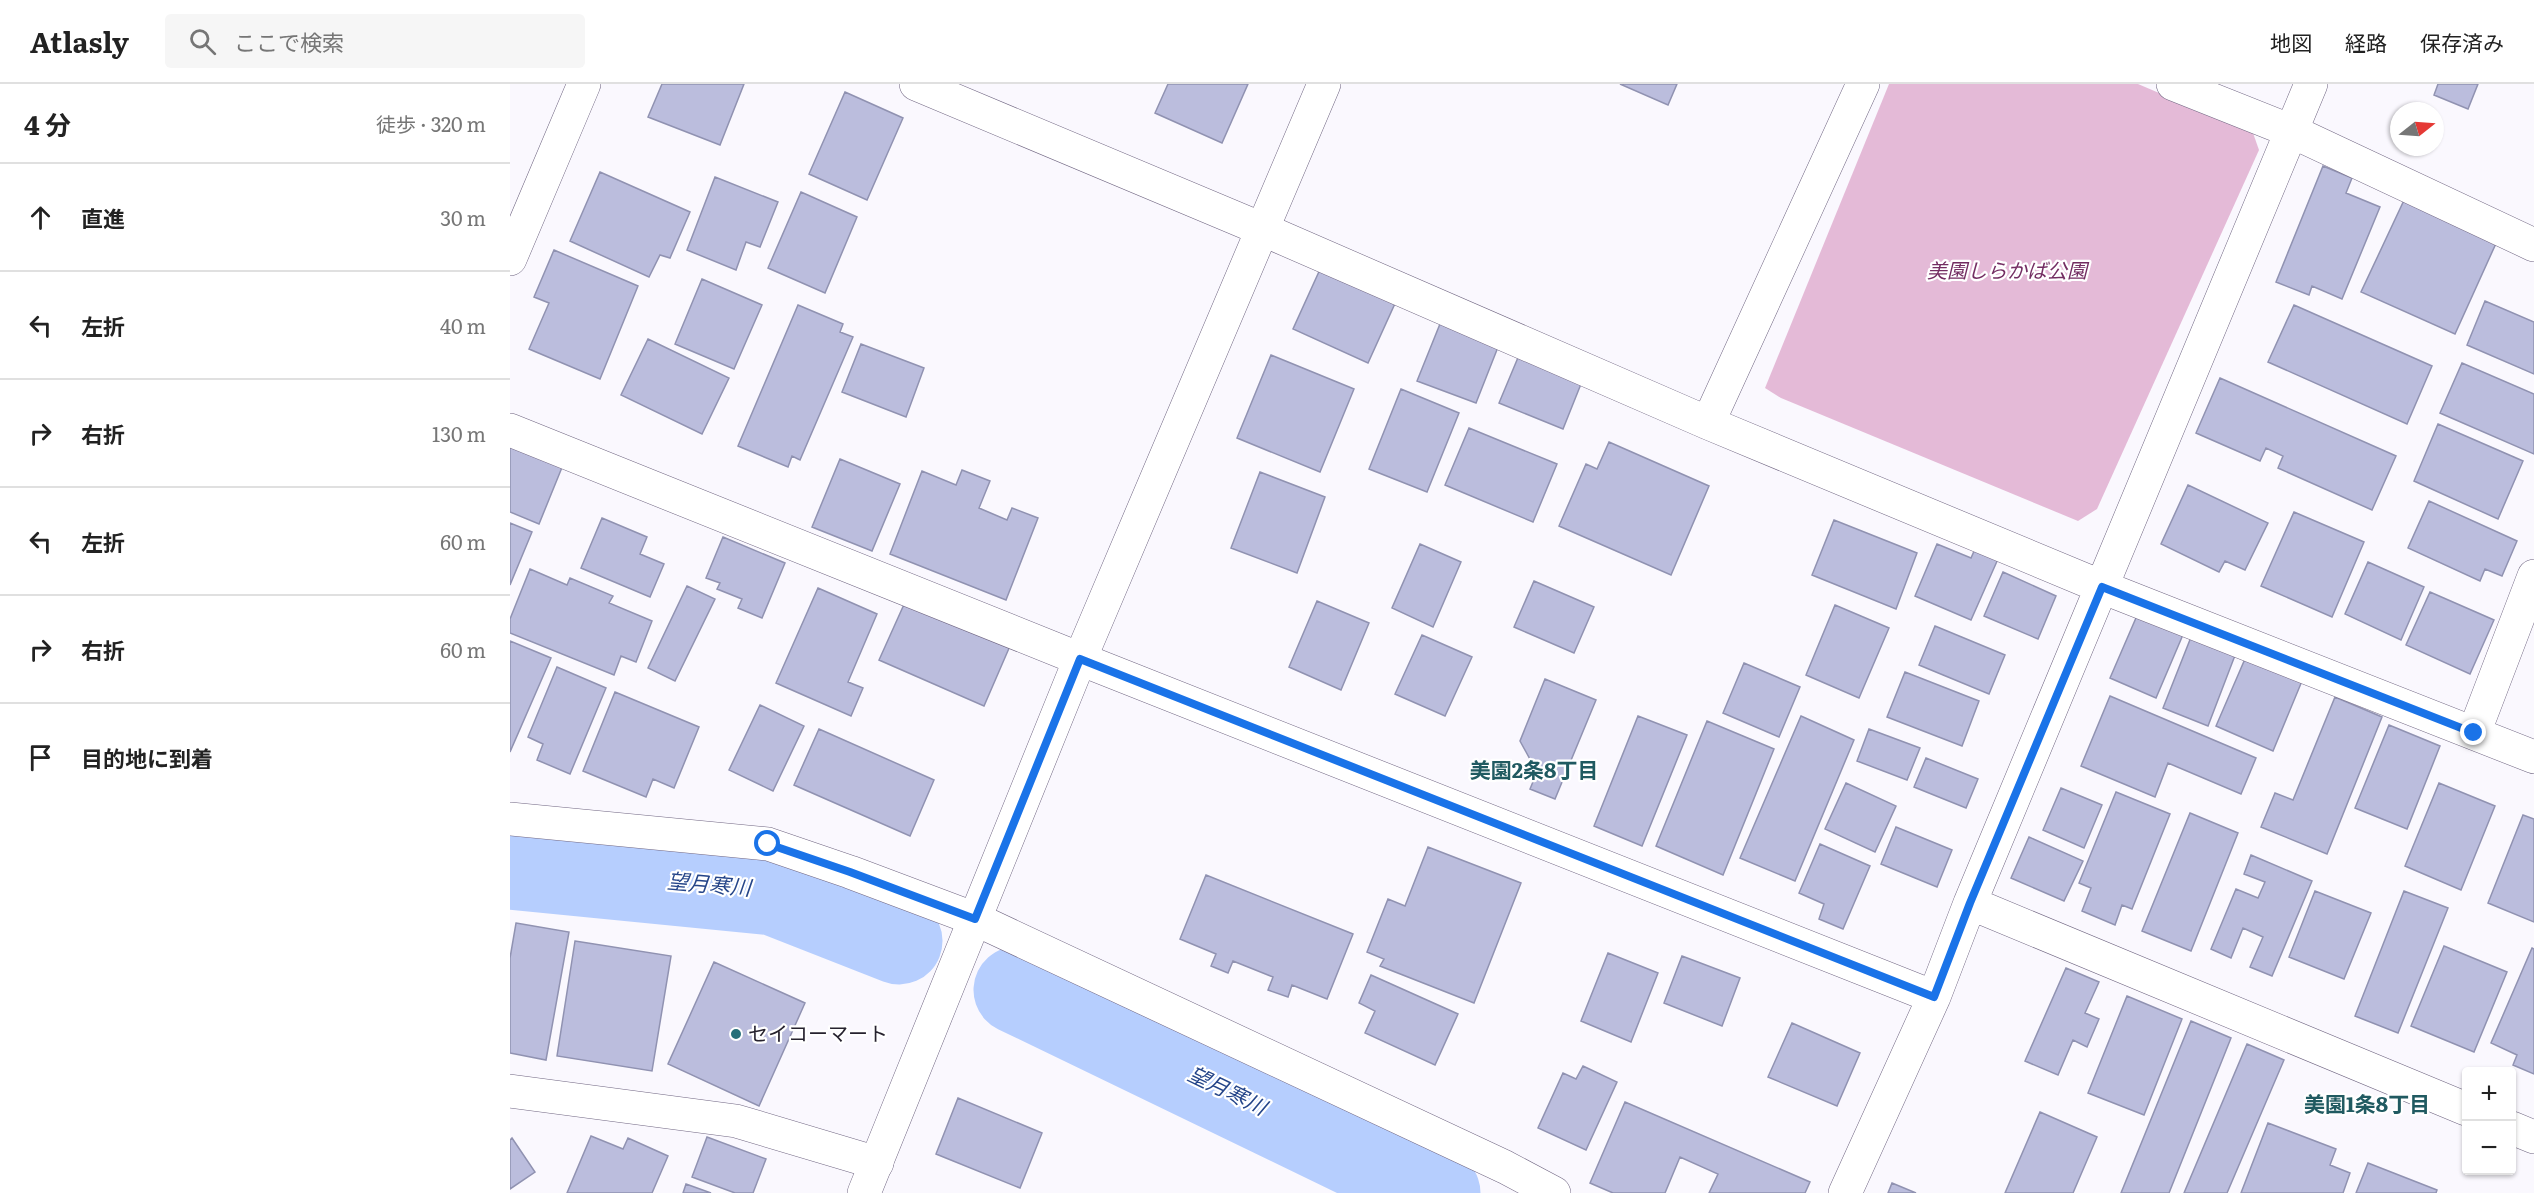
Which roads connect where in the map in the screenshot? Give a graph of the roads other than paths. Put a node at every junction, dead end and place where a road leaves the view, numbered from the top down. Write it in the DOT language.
graph roads {
  1 [pos="584,84"];
  2 [pos="916,84"];
  3 [pos="1324,84"];
  4 [pos="1863,84"];
  5 [pos="2173,84"];
  6 [pos="2311,84"];
  7 [pos="2291,131"];
  8 [pos="1264,230"];
  9 [pos="2534,245"];
  10 [pos="510,259"];
  11 [pos="1708,423"];
  12 [pos="510,430"];
  13 [pos="2534,576"];
  14 [pos="2102,587"];
  15 [pos="1080,659"];
  16 [pos="2474,733"];
  17 [pos="2534,757"];
  18 [pos="510,819"];
  19 [pos="1970,903"];
  20 [pos="975,919"];
  21 [pos="1934,997"];
  22 [pos="510,1091"];
  23 [pos="2462,1107"];
  24 [pos="2516,1130"];
  25 [pos="2534,1137"];
  26 [pos="877,1162"];
  27 [pos="864,1193"];
  28 [pos="1554,1193"];
  29 [pos="1845,1193"];
  1 -- 10 [label="street"];
  2 -- 8 [label="street"];
  3 -- 8 [label="street"];
  4 -- 11 [label="street"];
  5 -- 7 [label="street"];
  6 -- 7 [label="street"];
  7 -- 9 [label="street"];
  7 -- 14 [label="street"];
  8 -- 11 [label="street"];
  8 -- 15 [label="street"];
  11 -- 14 [label="street"];
  12 -- 15 [label="street"];
  13 -- 16 [label="street"];
  14 -- 16 [label="street"];
  14 -- 19 [label="street"];
  15 -- 20 [label="street"];
  15 -- 21 [label="street"];
  16 -- 17 [label="street"];
  18 -- 20 [label="street"];
  19 -- 21 [label="street"];
  19 -- 23 [label="street"];
  20 -- 26 [label="street"];
  20 -- 28 [label="street"];
  21 -- 29 [label="street"];
  22 -- 26 [label="street"];
  24 -- 25 [label="street"];
  26 -- 27 [label="street"];
}
